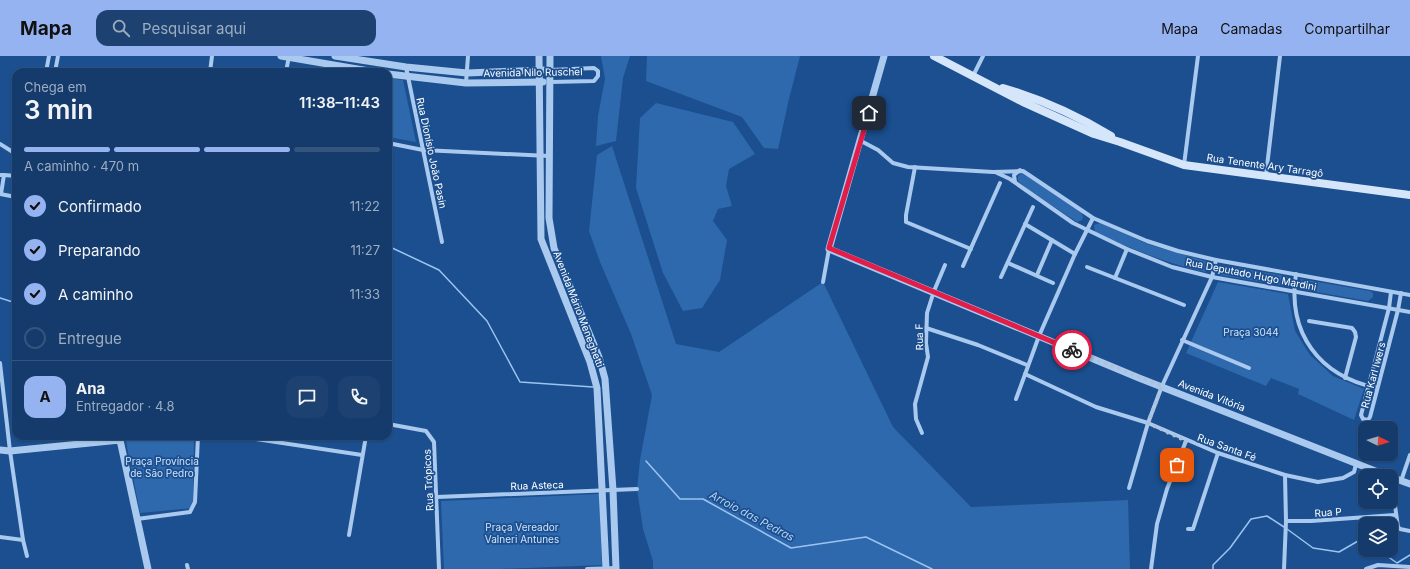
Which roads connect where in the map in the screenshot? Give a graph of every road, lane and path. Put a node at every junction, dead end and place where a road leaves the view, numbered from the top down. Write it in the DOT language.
graph roads {
  1 [pos="48,56"];
  2 [pos="58,56"];
  3 [pos="212,56"];
  4 [pos="281,56"];
  5 [pos="335,56"];
  6 [pos="468,56"];
  7 [pos="539,56"];
  8 [pos="550,56"];
  9 [pos="884,56"];
  10 [pos="934,56"];
  11 [pos="983,56"];
  12 [pos="1198,56"];
  13 [pos="1280,56"];
  14 [pos="289,57"];
  15 [pos="350,57"];
  16 [pos="406,67"];
  17 [pos="46,68"];
  18 [pos="56,68"];
  19 [pos="210,68"];
  20 [pos="287,68"];
  21 [pos="349,68"];
  22 [pos="539,70"];
  23 [pos="550,70"];
  24 [pos="467,73"];
  25 [pos="392,75"];
  26 [pos="974,76"];
  27 [pos="408,78"];
  28 [pos="539,82"];
  29 [pos="550,82"];
  30 [pos="466,83"];
  31 [pos="861,142"];
  32 [pos="0,144"];
  33 [pos="392,144"];
  34 [pos="423,150"];
  35 [pos="12,152"];
  36 [pos="540,156"];
  37 [pos="549,156"];
  38 [pos="1184,165"];
  39 [pos="915,167"];
  40 [pos="1020,170"];
  41 [pos="993,172"];
  42 [pos="2,175"];
  43 [pos="1266,175"];
  44 [pos="12,176"];
  45 [pos="1015,182"];
  46 [pos="1000,183"];
  47 [pos="0,194"];
  48 [pos="1410,195"];
  49 [pos="12,196"];
  50 [pos="1033,207"];
  51 [pos="1093,218"];
  52 [pos="1025,224"];
  53 [pos="1086,230"];
  54 [pos="552,238"];
  55 [pos="541,239"];
  56 [pos="1052,240"];
  57 [pos="442,242"];
  58 [pos="829,248"];
  59 [pos="971,249"];
  60 [pos="1127,249"];
  61 [pos="1075,254"];
  62 [pos="1216,260"];
  63 [pos="1008,263"];
  64 [pos="945,265"];
  65 [pos="964,266"];
  66 [pos="1087,267"];
  67 [pos="1296,274"];
  68 [pos="1037,275"];
  69 [pos="1001,277"];
  70 [pos="1212,277"];
  71 [pos="1115,278"];
  72 [pos="823,282"];
  73 [pos="1053,283"];
  74 [pos="1293,290"];
  75 [pos="934,292"];
  76 [pos="1391,292"];
  77 [pos="1401,293"];
  78 [pos="1410,295"];
  79 [pos="1184,305"];
  80 [pos="579,307"];
  81 [pos="1389,308"];
  82 [pos="570,310"];
  83 [pos="1398,310"];
  84 [pos="1410,312"];
  85 [pos="1309,320"];
  86 [pos="926,328"];
  87 [pos="1039,336"];
  88 [pos="1182,340"];
  89 [pos="0,364"];
  90 [pos="1028,365"];
  91 [pos="1249,368"];
  92 [pos="1024,374"];
  93 [pos="1345,378"];
  94 [pos="605,379"];
  95 [pos="595,381"];
  96 [pos="1162,386"];
  97 [pos="1368,386"];
  98 [pos="1377,388"];
  99 [pos="1016,400"];
  100 [pos="1148,423"];
  101 [pos="392,425"];
  102 [pos="922,433"];
  103 [pos="102,440"];
  104 [pos="119,440"];
  105 [pos="198,440"];
  106 [pos="263,440"];
  107 [pos="365,440"];
  108 [pos="1186,441"];
  109 [pos="0,450"];
  110 [pos="10,451"];
  111 [pos="1218,453"];
  112 [pos="362,455"];
  113 [pos="1410,455"];
  114 [pos="1356,464"];
  115 [pos="1369,469"];
  116 [pos="1285,475"];
  117 [pos="1398,480"];
  118 [pos="1401,481"];
  119 [pos="1410,484"];
  120 [pos="1129,488"];
  121 [pos="637,489"];
  122 [pos="603,490"];
  123 [pos="613,490"];
  124 [pos="437,497"];
  125 [pos="1394,509"];
  126 [pos="1395,515"];
  127 [pos="137,519"];
  128 [pos="1286,521"];
  129 [pos="1188,529"];
  130 [pos="1410,531"];
  131 [pos="349,535"];
  132 [pos="0,537"];
  133 [pos="23,540"];
  134 [pos="27,556"];
  135 [pos="1410,567"];
  136 [pos="606,568"];
  137 [pos="616,568"];
  138 [pos="1398,568"];
  139 [pos="148,569"];
  140 [pos="440,569"];
  141 [pos="587,569"];
  142 [pos="1151,569"];
  143 [pos="1284,569"];
  144 [pos="1366,569"];
  1 -- 17 [label="street"];
  2 -- 18 [label="street"];
  3 -- 19 [label="street"];
  4 -- 14 [label="street"];
  5 -- 15 [label="street, Avenida Nilo Ruschel"];
  6 -- 24 [label="street"];
  7 -- 22 [label="street, Avenida Mário Meneghetti"];
  8 -- 23 [label="street, Avenida Mário Meneghetti"];
  9 -- 31 [label="street"];
  10 -- 26 [label="main road, Rua Tenente Ary Tarragô"];
  11 -- 26 [label="street"];
  12 -- 38 [label="street"];
  13 -- 43 [label="street"];
  14 -- 20 [label="street"];
  14 -- 21 [label="street"];
  15 -- 16 [label="street, Avenida Nilo Ruschel"];
  15 -- 21 [label="street"];
  16 -- 24 [label="street, Avenida Nilo Ruschel"];
  16 -- 27 [label="street, Rua Dionísio João Pasin"];
  22 -- 23 [label="street, Avenida Nilo Ruschel"];
  22 -- 24 [label="street, Avenida Nilo Ruschel"];
  22 -- 28 [label="street, Avenida Mário Meneghetti"];
  23 -- 29 [label="street, Avenida Mário Meneghetti"];
  23 -- 29 [label="street, Avenida Nilo Ruschel"];
  24 -- 30 [label="street"];
  25 -- 27 [label="street, Avenida Nilo Ruschel"];
  26 -- 38 [label="main road, Rua Tenente Ary Tarragô"];
  27 -- 30 [label="street, Avenida Nilo Ruschel"];
  27 -- 34 [label="street, Rua Dionísio João Pasin"];
  28 -- 29 [label="street, Avenida Nilo Ruschel"];
  28 -- 30 [label="street, Avenida Nilo Ruschel"];
  28 -- 36 [label="street, Avenida Mário Meneghetti"];
  29 -- 37 [label="street, Avenida Mário Meneghetti"];
  31 -- 39 [label="street, Rua Deputado Hugo Mardini"];
  31 -- 58 [label="street"];
  32 -- 35 [label="street"];
  33 -- 34 [label="street"];
  34 -- 36 [label="street"];
  34 -- 57 [label="street, Rua Dionísio João Pasin"];
  36 -- 37 [label="street"];
  36 -- 55 [label="street, Avenida Mário Meneghetti"];
  37 -- 54 [label="street, Avenida Mário Meneghetti"];
  38 -- 43 [label="main road, Rua Tenente Ary Tarragô"];
  39 -- 41 [label="street, Rua Deputado Hugo Mardini"];
  39 -- 59 [label="street"];
  40 -- 41 [label="street, Rua Deputado Hugo Mardini"];
  40 -- 45 [label="street"];
  40 -- 51 [label="street, Rua Deputado Hugo Mardini"];
  41 -- 45 [label="street, Rua Deputado Hugo Mardini"];
  42 -- 44 [label="street"];
  42 -- 47 [label="street"];
  43 -- 48 [label="main road, Rua Tenente Ary Tarragô"];
  45 -- 53 [label="street, Rua Deputado Hugo Mardini"];
  46 -- 59 [label="street"];
  47 -- 49 [label="street"];
  50 -- 52 [label="street"];
  51 -- 53 [label="street"];
  51 -- 62 [label="street, Rua Deputado Hugo Mardini"];
  52 -- 56 [label="street"];
  52 -- 63 [label="street"];
  53 -- 60 [label="street, Rua Deputado Hugo Mardini"];
  53 -- 61 [label="street"];
  54 -- 55 [label="street"];
  54 -- 80 [label="street, Avenida Mário Meneghetti"];
  55 -- 82 [label="street, Avenida Mário Meneghetti"];
  56 -- 61 [label="street"];
  56 -- 68 [label="street"];
  58 -- 72 [label="street"];
  58 -- 75 [label="street, Avenida Vitória"];
  59 -- 65 [label="street"];
  60 -- 70 [label="street, Rua Deputado Hugo Mardini"];
  60 -- 71 [label="street"];
  61 -- 87 [label="street"];
  62 -- 67 [label="street, Rua Deputado Hugo Mardini"];
  62 -- 70 [label="street"];
  63 -- 68 [label="street"];
  63 -- 69 [label="street"];
  64 -- 75 [label="street, Rua F"];
  66 -- 71 [label="street"];
  67 -- 74 [label="street"];
  67 -- 76 [label="street, Rua Deputado Hugo Mardini"];
  68 -- 73 [label="street"];
  70 -- 74 [label="street, Rua Deputado Hugo Mardini"];
  70 -- 88 [label="street"];
  71 -- 79 [label="street"];
  74 -- 81 [label="street, Rua Deputado Hugo Mardini"];
  74 -- 93 [label="street"];
  75 -- 86 [label="street, Rua F"];
  75 -- 87 [label="street, Avenida Vitória"];
  76 -- 77 [label="street, Rua Deputado Hugo Mardini"];
  76 -- 81 [label="street, Rua Karl Iwers"];
  77 -- 78 [label="street, Rua Deputado Hugo Mardini"];
  77 -- 83 [label="street, Rua Karl Iwers"];
  80 -- 82 [label="street"];
  80 -- 94 [label="street, Avenida Mário Meneghetti"];
  81 -- 83 [label="street, Rua Deputado Hugo Mardini"];
  81 -- 97 [label="street, Rua Karl Iwers"];
  82 -- 95 [label="street, Avenida Mário Meneghetti"];
  83 -- 84 [label="street, Rua Deputado Hugo Mardini"];
  83 -- 98 [label="street, Rua Karl Iwers"];
  85 -- 93 [label="street"];
  86 -- 90 [label="street"];
  86 -- 102 [label="street, Rua F"];
  87 -- 90 [label="street"];
  87 -- 96 [label="street, Avenida Vitória"];
  88 -- 91 [label="street"];
  88 -- 96 [label="street"];
  89 -- 110 [label="street"];
  90 -- 92 [label="street"];
  92 -- 99 [label="street"];
  92 -- 100 [label="street, Rua Santa Fé"];
  93 -- 97 [label="street"];
  94 -- 95 [label="street"];
  94 -- 123 [label="street, Avenida Mário Meneghetti"];
  95 -- 122 [label="street, Avenida Mário Meneghetti"];
  96 -- 100 [label="street"];
  96 -- 114 [label="street, Avenida Vitória"];
  97 -- 98 [label="street"];
  97 -- 98 [label="street, Rua Karl Iwers"];
  100 -- 108 [label="street, Rua Santa Fé"];
  100 -- 120 [label="street"];
  101 -- 124 [label="street, Rua Trópicos"];
  103 -- 110 [label="street"];
  104 -- 127 [label="street"];
  105 -- 127 [label="street"];
  106 -- 112 [label="street"];
  107 -- 112 [label="street"];
  108 -- 111 [label="street, Rua Santa Fé"];
  108 -- 142 [label="street"];
  109 -- 110 [label="street"];
  110 -- 133 [label="street"];
  111 -- 116 [label="street, Rua Santa Fé"];
  111 -- 129 [label="street"];
  112 -- 131 [label="street"];
  113 -- 118 [label="street"];
  114 -- 115 [label="street, Avenida Vitória"];
  114 -- 116 [label="street, Rua Santa Fé"];
  116 -- 128 [label="street"];
  117 -- 118 [label="street, Avenida Vitória"];
  118 -- 119 [label="street, Avenida Vitória"];
  121 -- 123 [label="street, Rua Asteca"];
  122 -- 123 [label="street, Rua Asteca"];
  122 -- 124 [label="street, Rua Asteca"];
  122 -- 136 [label="street, Avenida Mário Meneghetti"];
  123 -- 137 [label="street, Avenida Mário Meneghetti"];
  124 -- 140 [label="street, Rua Trópicos"];
  125 -- 126 [label="street"];
  126 -- 128 [label="street, Rua P"];
  126 -- 130 [label="street"];
  127 -- 139 [label="street"];
  128 -- 143 [label="street"];
  132 -- 133 [label="street"];
  133 -- 134 [label="street"];
  135 -- 138 [label="street"];
  136 -- 137 [label="street"];
  136 -- 141 [label="street"];
  138 -- 144 [label="street"];
}
